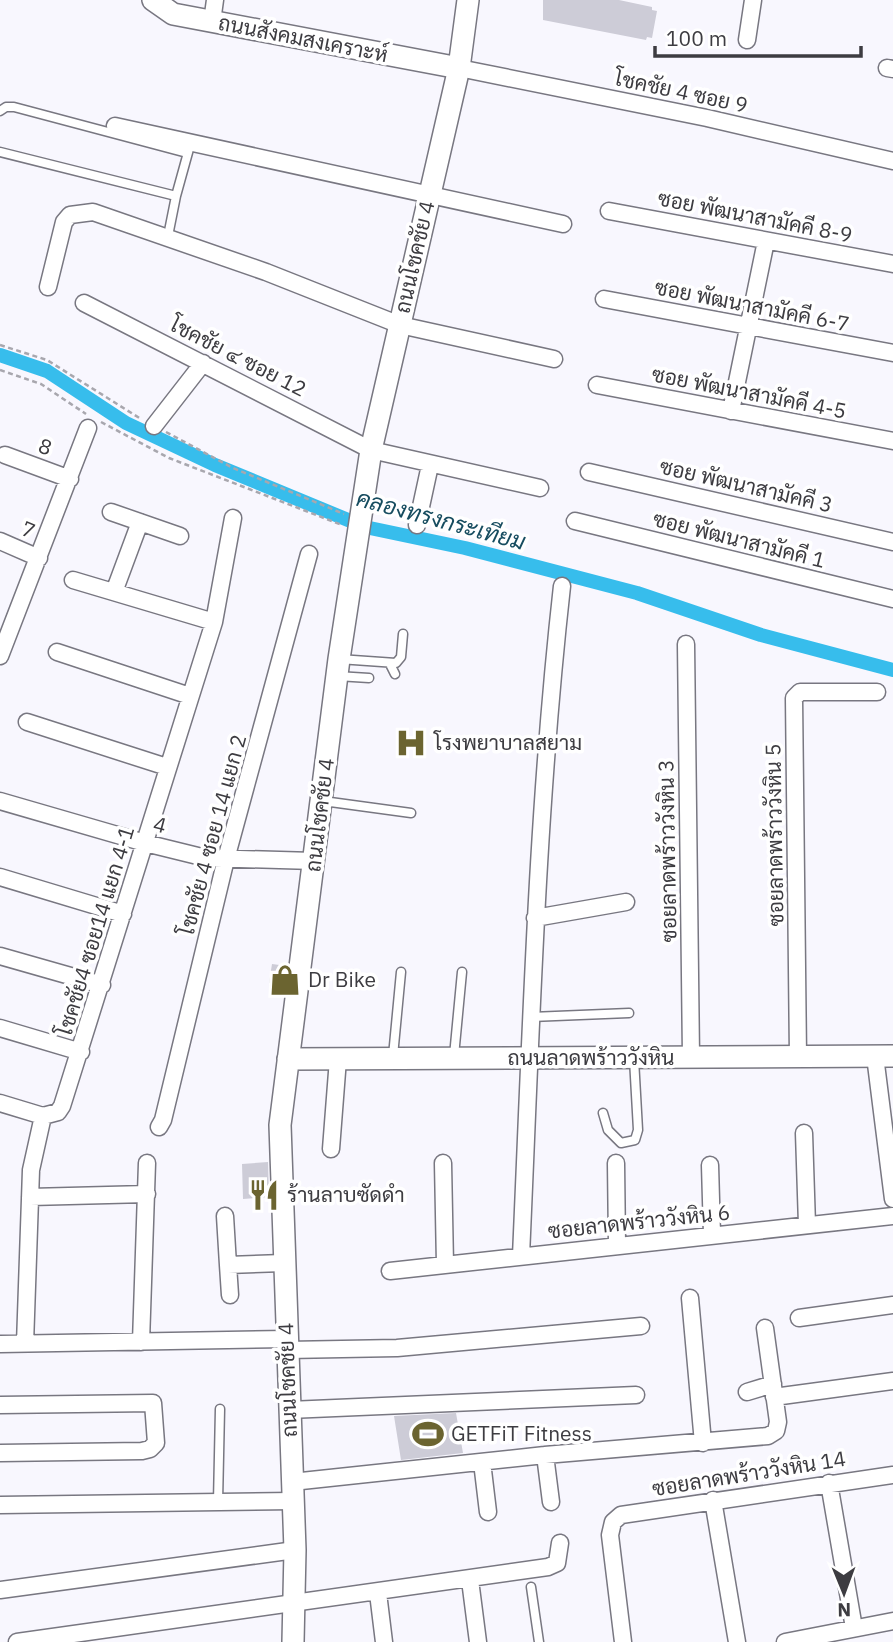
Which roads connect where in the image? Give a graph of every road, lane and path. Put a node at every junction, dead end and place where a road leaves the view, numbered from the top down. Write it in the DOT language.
graph roads {
  1 [pos="153,0"];
  2 [pos="215,0"];
  3 [pos="468,0"];
  4 [pos="753,0"];
  5 [pos="212,22"];
  6 [pos="747,40"];
  7 [pos="458,68"];
  8 [pos="0,111"];
  9 [pos="116,126"];
  10 [pos="189,148"];
  11 [pos="0,152"];
  12 [pos="893,161"];
  13 [pos="176,196"];
  14 [pos="429,196"];
  15 [pos="609,211"];
  16 [pos="564,224"];
  17 [pos="168,236"];
  18 [pos="766,241"];
  19 [pos="893,264"];
  20 [pos="48,287"];
  21 [pos="604,299"];
  22 [pos="84,303"];
  23 [pos="400,325"];
  24 [pos="748,327"];
  25 [pos="0,345"];
  26 [pos="893,353"];
  27 [pos="554,359"];
  28 [pos="203,363"];
  29 [pos="0,370"];
  30 [pos="597,385"];
  31 [pos="732,411"];
  32 [pos="154,426"];
  33 [pos="89,428"];
  34 [pos="893,441"];
  35 [pos="371,450"];
  36 [pos="5,455"];
  37 [pos="430,465"];
  38 [pos="589,472"];
  39 [pos="70,479"];
  40 [pos="540,488"];
  41 [pos="111,512"];
  42 [pos="233,518"];
  43 [pos="575,521"];
  44 [pos="140,522"];
  45 [pos="359,525"];
  46 [pos="417,525"];
  47 [pos="180,536"];
  48 [pos="0,541"];
  49 [pos="893,542"];
  50 [pos="309,554"];
  51 [pos="39,558"];
  52 [pos="73,580"];
  53 [pos="562,586"];
  54 [pos="114,592"];
  55 [pos="893,599"];
  56 [pos="214,622"];
  57 [pos="4,634"];
  58 [pos="403,634"];
  59 [pos="686,644"];
  60 [pos="57,652"];
  61 [pos="0,656"];
  62 [pos="390,664"];
  63 [pos="338,668"];
  64 [pos="396,674"];
  65 [pos="369,678"];
  66 [pos="877,692"];
  67 [pos="190,696"];
  68 [pos="27,722"];
  69 [pos="167,767"];
  70 [pos="0,800"];
  71 [pos="321,801"];
  72 [pos="411,813"];
  73 [pos="145,843"];
  74 [pos="226,859"];
  75 [pos="314,861"];
  76 [pos="0,877"];
  77 [pos="626,901"];
  78 [pos="123,914"];
  79 [pos="535,918"];
  80 [pos="0,956"];
  81 [pos="401,972"];
  82 [pos="462,972"];
  83 [pos="102,985"];
  84 [pos="629,1013"];
  85 [pos="531,1017"];
  86 [pos="0,1028"];
  87 [pos="81,1052"];
  88 [pos="884,1056"];
  89 [pos="691,1057"];
  90 [pos="798,1057"];
  91 [pos="454,1058"];
  92 [pos="530,1058"];
  93 [pos="634,1058"];
  94 [pos="288,1059"];
  95 [pos="338,1059"];
  96 [pos="392,1059"];
  97 [pos="0,1104"];
  98 [pos="603,1113"];
  99 [pos="43,1115"];
  100 [pos="159,1127"];
  101 [pos="804,1133"];
  102 [pos="331,1149"];
  103 [pos="147,1163"];
  104 [pos="443,1163"];
  105 [pos="616,1163"];
  106 [pos="710,1165"];
  107 [pos="148,1194"];
  108 [pos="30,1197"];
  109 [pos="893,1199"];
  110 [pos="225,1216"];
  111 [pos="893,1216"];
  112 [pos="807,1225"];
  113 [pos="712,1235"];
  114 [pos="617,1245"];
  115 [pos="521,1256"];
  116 [pos="283,1263"];
  117 [pos="228,1265"];
  118 [pos="445,1265"];
  119 [pos="390,1271"];
  120 [pos="230,1295"];
  121 [pos="690,1298"];
  122 [pos="893,1305"];
  123 [pos="799,1318"];
  124 [pos="641,1326"];
  125 [pos="765,1328"];
  126 [pos="141,1342"];
  127 [pos="0,1344"];
  128 [pos="25,1344"];
  129 [pos="287,1345"];
  130 [pos="893,1381"];
  131 [pos="774,1390"];
  132 [pos="747,1392"];
  133 [pos="636,1395"];
  134 [pos="0,1405"];
  135 [pos="220,1409"];
  136 [pos="289,1410"];
  137 [pos="703,1443"];
  138 [pos="0,1453"];
  139 [pos="545,1455"];
  140 [pos="482,1462"];
  141 [pos="893,1475"];
  142 [pos="829,1483"];
  143 [pos="292,1492"];
  144 [pos="713,1500"];
  145 [pos="218,1502"];
  146 [pos="551,1502"];
  147 [pos="0,1505"];
  148 [pos="488,1512"];
  149 [pos="561,1543"];
  150 [pos="295,1549"];
  151 [pos="470,1580"];
  152 [pos="531,1587"];
  153 [pos="0,1590"];
  154 [pos="378,1593"];
  155 [pos="296,1603"];
  156 [pos="893,1621"];
  157 [pos="854,1628"];
  158 [pos="17,1642"];
  159 [pos="293,1642"];
  160 [pos="384,1642"];
  161 [pos="478,1642"];
  162 [pos="539,1642"];
  163 [pos="623,1642"];
  164 [pos="737,1642"];
  165 [pos="785,1642"];
  1 -- 5 [label="main road, ถนนสังคมสงเคราะห์"];
  2 -- 5 [label="street"];
  3 -- 7 [label="main road, ถนนโชคชัย 4"];
  4 -- 6 [label="street"];
  5 -- 7 [label="main road, ถนนสังคมสงเคราะห์"];
  7 -- 12 [label="street, โชคชัย 4 ซอย 9"];
  7 -- 14 [label="main road, ถนนโชคชัย 4"];
  8 -- 10 [label="lane"];
  9 -- 10 [label="street"];
  10 -- 13 [label="lane"];
  10 -- 14 [label="street"];
  11 -- 13 [label="lane"];
  13 -- 17 [label="lane"];
  14 -- 16 [label="street"];
  14 -- 23 [label="main road, ถนนโชคชัย 4"];
  15 -- 18 [label="street, ซอย พัฒนาสามัคคี 8-9"];
  17 -- 20 [label="street"];
  17 -- 23 [label="street"];
  18 -- 19 [label="street, ซอย พัฒนาสามัคคี 8-9"];
  18 -- 24 [label="street"];
  21 -- 24 [label="street, ซอย พัฒนาสามัคคี 6-7"];
  22 -- 28 [label="street, โชคชัย ๔ ซอย 12"];
  23 -- 27 [label="street"];
  23 -- 35 [label="main road, ถนนโชคชัย 4"];
  24 -- 26 [label="street, ซอย พัฒนาสามัคคี 6-7"];
  24 -- 31 [label="street"];
  25 -- 32 [label="path"];
  28 -- 32 [label="street"];
  28 -- 35 [label="street, โชคชัย ๔ ซอย 12"];
  29 -- 45 [label="path"];
  30 -- 31 [label="street, ซอย พัฒนาสามัคคี 4-5"];
  31 -- 34 [label="street, ซอย พัฒนาสามัคคี 4-5"];
  32 -- 45 [label="path"];
  33 -- 39 [label="street"];
  35 -- 37 [label="street, โชคชัย ๔ ซอย 12"];
  35 -- 45 [label="main road, ถนนโชคชัย 4"];
  36 -- 39 [label="street, 8"];
  37 -- 40 [label="street, โชคชัย ๔ ซอย 12"];
  37 -- 46 [label="street"];
  38 -- 49 [label="street, ซอย พัฒนาสามัคคี 3"];
  39 -- 51 [label="street"];
  41 -- 44 [label="street"];
  42 -- 56 [label="street, โชคชัย4 ซอย14 แยก 4-1"];
  43 -- 55 [label="street, ซอย พัฒนาสามัคคี 1"];
  44 -- 47 [label="street"];
  44 -- 54 [label="street"];
  45 -- 63 [label="main road, ถนนโชคชัย 4"];
  48 -- 51 [label="street, 7"];
  50 -- 74 [label="street, โชคชัย 4 ซอย 14 แยก 2"];
  51 -- 57 [label="street"];
  52 -- 54 [label="street"];
  53 -- 79 [label="street"];
  54 -- 56 [label="street"];
  56 -- 67 [label="street, โชคชัย4 ซอย14 แยก 4-1"];
  57 -- 61 [label="street"];
  58 -- 62 [label="lane"];
  59 -- 89 [label="street, ซอยลาดพร้าววังหิน 3"];
  60 -- 67 [label="street"];
  62 -- 63 [label="lane"];
  62 -- 64 [label="lane"];
  63 -- 65 [label="lane"];
  63 -- 71 [label="main road, ถนนโชคชัย 4"];
  66 -- 90 [label="street, ซอยลาดพร้าววังหิน 5"];
  67 -- 69 [label="street, โชคชัย4 ซอย14 แยก 4-1"];
  68 -- 69 [label="street"];
  69 -- 73 [label="street, โชคชัย4 ซอย14 แยก 4-1"];
  70 -- 73 [label="street, 4"];
  71 -- 72 [label="lane"];
  71 -- 75 [label="main road, ถนนโชคชัย 4"];
  73 -- 74 [label="street, 4"];
  73 -- 78 [label="street, โชคชัย4 ซอย14 แยก 4-1"];
  74 -- 75 [label="street, 4"];
  74 -- 100 [label="street, โชคชัย 4 ซอย 14 แยก 2"];
  75 -- 94 [label="main road, ถนนโชคชัย 4"];
  76 -- 78 [label="street"];
  77 -- 79 [label="street"];
  78 -- 83 [label="street, โชคชัย4 ซอย14 แยก 4-1"];
  79 -- 85 [label="street"];
  80 -- 83 [label="street"];
  81 -- 96 [label="lane"];
  82 -- 91 [label="lane"];
  83 -- 87 [label="street, โชคชัย4 ซอย14 แยก 4-1"];
  84 -- 85 [label="lane"];
  85 -- 92 [label="street"];
  86 -- 87 [label="street"];
  87 -- 99 [label="street, โชคชัย4 ซอย14 แยก 4-1"];
  88 -- 90 [label="main road, ถนนลาดพร้าววังหิน"];
  88 -- 109 [label="street"];
  89 -- 90 [label="main road, ถนนลาดพร้าววังหิน"];
  89 -- 93 [label="main road, ถนนลาดพร้าววังหิน"];
  91 -- 92 [label="main road, ถนนลาดพร้าววังหิน"];
  91 -- 96 [label="main road, ถนนลาดพร้าววังหิน"];
  92 -- 93 [label="main road, ถนนลาดพร้าววังหิน"];
  92 -- 115 [label="street"];
  93 -- 98 [label="lane"];
  94 -- 95 [label="main road, ถนนลาดพร้าววังหิน"];
  94 -- 116 [label="main road, ถนนโชคชัย 4"];
  95 -- 96 [label="main road, ถนนลาดพร้าววังหิน"];
  95 -- 102 [label="street"];
  97 -- 99 [label="street"];
  99 -- 108 [label="street"];
  101 -- 112 [label="street"];
  103 -- 107 [label="street"];
  104 -- 118 [label="street"];
  105 -- 114 [label="street"];
  106 -- 113 [label="street"];
  107 -- 108 [label="street"];
  107 -- 126 [label="street"];
  108 -- 128 [label="street"];
  110 -- 117 [label="street"];
  111 -- 112 [label="street, ซอยลาดพร้าววังหิน 6"];
  112 -- 113 [label="street, ซอยลาดพร้าววังหิน 6"];
  113 -- 114 [label="street, ซอยลาดพร้าววังหิน 6"];
  114 -- 115 [label="street, ซอยลาดพร้าววังหิน 6"];
  115 -- 118 [label="street, ซอยลาดพร้าววังหิน 6"];
  116 -- 117 [label="street"];
  116 -- 129 [label="main road, ถนนโชคชัย 4"];
  117 -- 120 [label="street"];
  118 -- 119 [label="street, ซอยลาดพร้าววังหิน 6"];
  121 -- 137 [label="street"];
  122 -- 123 [label="street"];
  124 -- 129 [label="street"];
  125 -- 131 [label="street"];
  126 -- 128 [label="street"];
  126 -- 129 [label="street"];
  127 -- 128 [label="street"];
  129 -- 136 [label="main road, ถนนโชคชัย 4"];
  130 -- 131 [label="street"];
  131 -- 132 [label="street"];
  131 -- 137 [label="street"];
  133 -- 136 [label="street"];
  134 -- 138 [label="street"];
  135 -- 145 [label="lane"];
  136 -- 143 [label="main road, ถนนโชคชัย 4"];
  137 -- 139 [label="street"];
  139 -- 140 [label="street"];
  139 -- 146 [label="street"];
  140 -- 143 [label="street"];
  140 -- 148 [label="street"];
  141 -- 142 [label="street, ซอยลาดพร้าววังหิน 14"];
  142 -- 144 [label="street, ซอยลาดพร้าววังหิน 14"];
  142 -- 157 [label="street"];
  143 -- 145 [label="street"];
  143 -- 150 [label="main road, ถนนโชคชัย 4"];
  144 -- 163 [label="street, ซอยลาดพร้าววังหิน 14"];
  144 -- 164 [label="street"];
  145 -- 147 [label="street"];
  149 -- 151 [label="street"];
  150 -- 153 [label="street"];
  150 -- 155 [label="main road, ถนนโชคชัย 4"];
  151 -- 154 [label="street"];
  151 -- 161 [label="street"];
  152 -- 162 [label="lane"];
  154 -- 155 [label="street"];
  154 -- 160 [label="street"];
  155 -- 158 [label="street"];
  155 -- 159 [label="main road, ถนนโชคชัย 4"];
  156 -- 157 [label="street"];
  157 -- 165 [label="street"];
}
